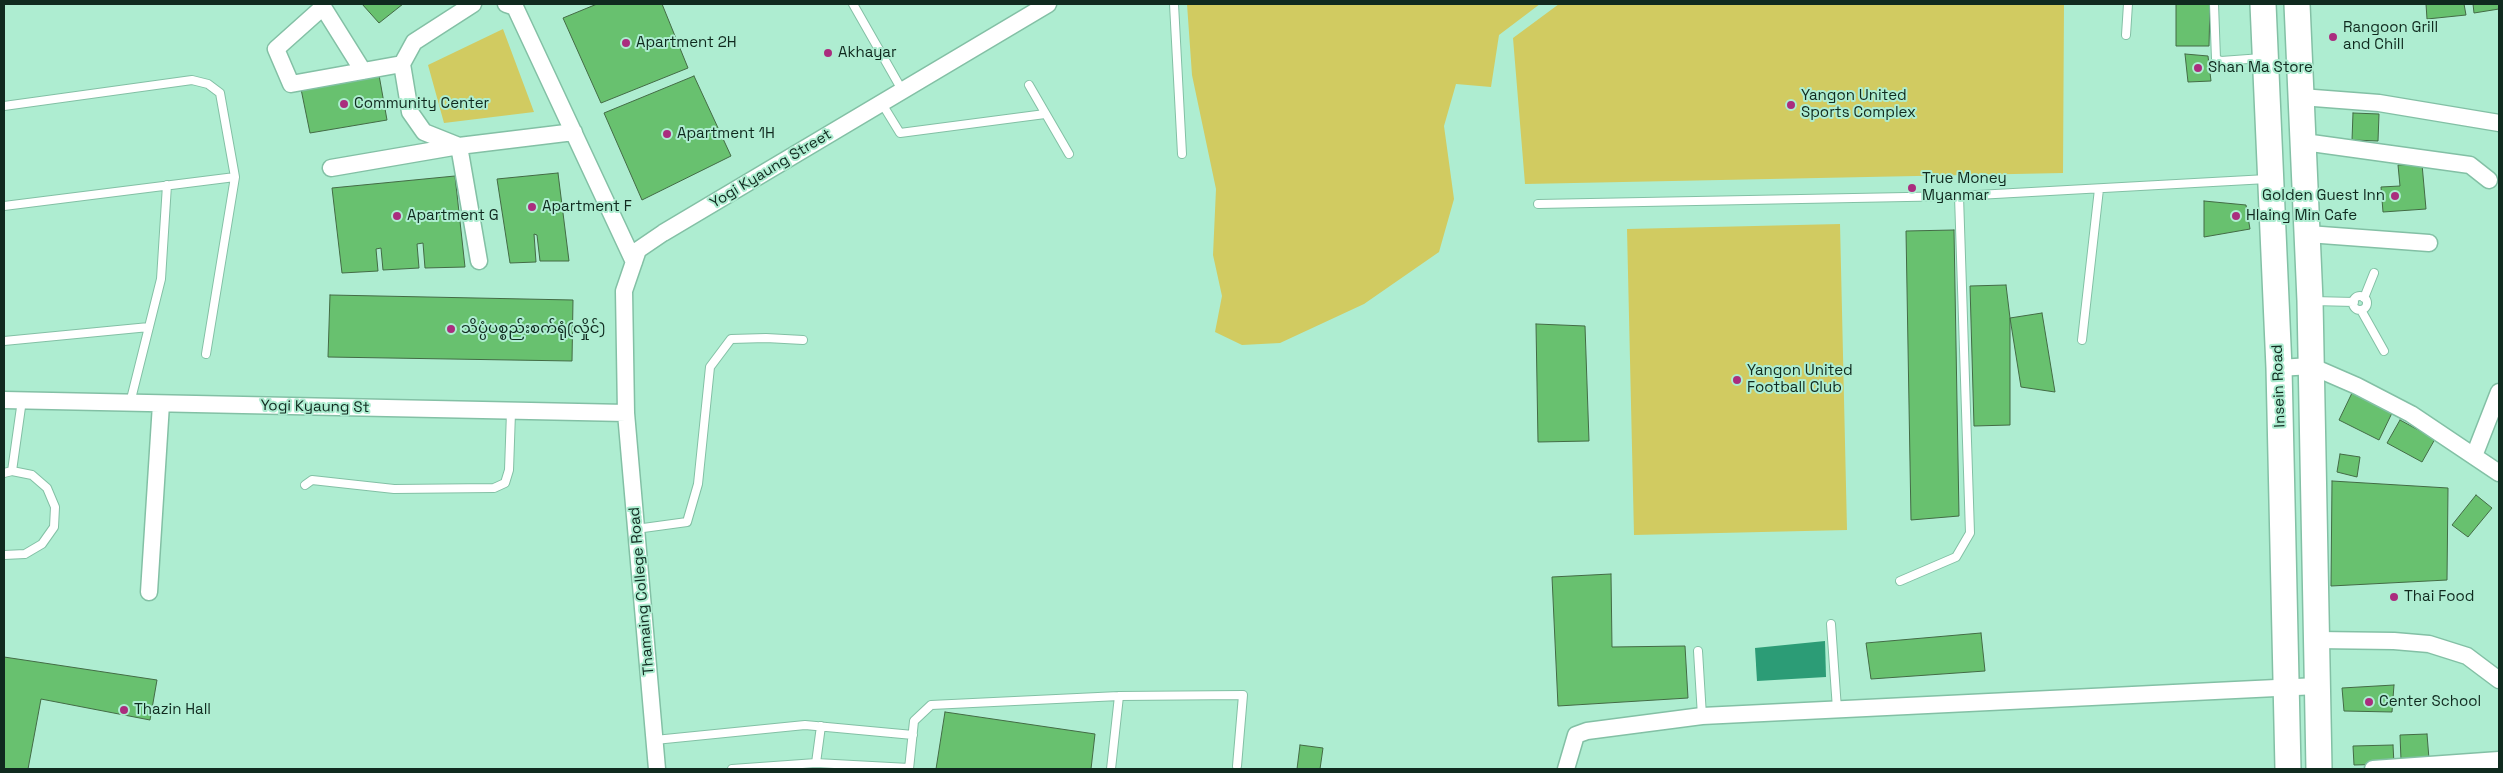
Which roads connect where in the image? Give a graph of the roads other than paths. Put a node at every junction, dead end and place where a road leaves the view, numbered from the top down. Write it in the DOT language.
graph roads {
  1 [pos="473,4"];
  2 [pos="853,4"];
  3 [pos="1048,4"];
  4 [pos="1174,4"];
  5 [pos="2128,4"];
  6 [pos="2214,4"];
  7 [pos="2263,4"];
  8 [pos="2298,4"];
  9 [pos="512,5"];
  10 [pos="2126,35"];
  11 [pos="2266,58"];
  12 [pos="402,64"];
  13 [pos="363,71"];
  14 [pos="1029,86"];
  15 [pos="902,90"];
  16 [pos="881,102"];
  17 [pos="2301,104"];
  18 [pos="4,106"];
  19 [pos="2269,112"];
  20 [pos="1045,114"];
  21 [pos="2499,123"];
  22 [pos="574,132"];
  23 [pos="2304,142"];
  24 [pos="459,146"];
  25 [pos="1069,154"];
  26 [pos="1182,154"];
  27 [pos="331,168"];
  28 [pos="235,177"];
  29 [pos="2489,180"];
  30 [pos="167,185"];
  31 [pos="2272,186"];
  32 [pos="2098,189"];
  33 [pos="2306,191"];
  34 [pos="1959,196"];
  35 [pos="1538,204"];
  36 [pos="4,206"];
  37 [pos="2308,234"];
  38 [pos="2429,243"];
  39 [pos="479,261"];
  40 [pos="634,262"];
  41 [pos="2374,273"];
  42 [pos="2364,298"];
  43 [pos="2310,301"];
  44 [pos="2354,302"];
  45 [pos="2361,310"];
  46 [pos="149,327"];
  47 [pos="803,340"];
  48 [pos="2082,340"];
  49 [pos="4,341"];
  50 [pos="2384,351"];
  51 [pos="206,354"];
  52 [pos="2311,366"];
  53 [pos="2279,368"];
  54 [pos="2499,392"];
  55 [pos="4,400"];
  56 [pos="22,400"];
  57 [pos="130,403"];
  58 [pos="161,404"];
  59 [pos="511,412"];
  60 [pos="626,413"];
  61 [pos="2474,456"];
  62 [pos="8,472"];
  63 [pos="2499,473"];
  64 [pos="305,485"];
  65 [pos="636,529"];
  66 [pos="4,554"];
  67 [pos="2316,575"];
  68 [pos="2284,577"];
  69 [pos="1900,581"];
  70 [pos="149,592"];
  71 [pos="1831,624"];
  72 [pos="2317,640"];
  73 [pos="1698,651"];
  74 [pos="2499,680"];
  75 [pos="2317,686"];
  76 [pos="2286,687"];
  77 [pos="1119,696"];
  78 [pos="1837,709"];
  79 [pos="1702,716"];
  80 [pos="821,726"];
  81 [pos="913,736"];
  82 [pos="655,740"];
  83 [pos="2499,760"];
  84 [pos="816,764"];
  85 [pos="1237,766"];
  86 [pos="657,769"];
  87 [pos="732,769"];
  88 [pos="909,769"];
  89 [pos="1111,769"];
  90 [pos="1566,769"];
  91 [pos="2288,769"];
  92 [pos="2319,769"];
  93 [pos="2373,769"];
  1 -- 12 [label="street"];
  2 -- 15 [label="lane"];
  3 -- 15 [label="street, Yogi Kyaung Street"];
  4 -- 26 [label="lane"];
  5 -- 10 [label="lane"];
  6 -- 11 [label="lane"];
  7 -- 11 [label="main road, Insein Road"];
  8 -- 17 [label="main road"];
  9 -- 22 [label="street"];
  11 -- 19 [label="main road, Insein Road"];
  12 -- 13 [label="street"];
  12 -- 24 [label="street"];
  13 -- 13 [label="street"];
  14 -- 20 [label="lane"];
  15 -- 16 [label="street, Yogi Kyaung Street"];
  16 -- 20 [label="lane"];
  16 -- 40 [label="street, Yogi Kyaung Street"];
  17 -- 19 [label="main road"];
  17 -- 21 [label="street"];
  17 -- 23 [label="main road"];
  18 -- 28 [label="lane"];
  19 -- 31 [label="main road, Insein Road"];
  20 -- 25 [label="lane"];
  22 -- 24 [label="street"];
  22 -- 40 [label="street"];
  23 -- 29 [label="street"];
  23 -- 33 [label="main road"];
  24 -- 27 [label="street"];
  24 -- 39 [label="street"];
  28 -- 30 [label="lane"];
  28 -- 51 [label="lane"];
  30 -- 36 [label="lane"];
  30 -- 46 [label="lane"];
  31 -- 32 [label="lane"];
  31 -- 33 [label="main road"];
  31 -- 53 [label="main road, Insein Road"];
  32 -- 34 [label="lane"];
  32 -- 48 [label="lane"];
  33 -- 37 [label="main road"];
  34 -- 35 [label="lane"];
  34 -- 69 [label="lane"];
  37 -- 38 [label="street"];
  37 -- 43 [label="main road"];
  40 -- 60 [label="street, Yogi Kyaung Street"];
  41 -- 42 [label="lane"];
  42 -- 44 [label="lane"];
  42 -- 45 [label="lane"];
  43 -- 44 [label="lane"];
  43 -- 52 [label="main road"];
  44 -- 45 [label="lane"];
  45 -- 50 [label="lane"];
  46 -- 49 [label="lane"];
  46 -- 57 [label="lane"];
  47 -- 65 [label="lane"];
  52 -- 53 [label="street"];
  52 -- 61 [label="street"];
  52 -- 67 [label="main road"];
  53 -- 68 [label="main road, Insein Road"];
  54 -- 61 [label="street"];
  55 -- 56 [label="street, Yogi Kyaung St"];
  56 -- 57 [label="street, Yogi Kyaung St"];
  56 -- 62 [label="lane"];
  57 -- 58 [label="street, Yogi Kyaung St"];
  58 -- 59 [label="street, Yogi Kyaung St"];
  58 -- 70 [label="street"];
  59 -- 60 [label="street, Yogi Kyaung St"];
  59 -- 64 [label="lane"];
  60 -- 65 [label="street, Thamaing College Road"];
  61 -- 63 [label="street"];
  62 -- 66 [label="lane"];
  65 -- 82 [label="street, Thamaing College Road"];
  67 -- 68 [label="main road"];
  67 -- 72 [label="main road"];
  68 -- 76 [label="main road, Insein Road"];
  71 -- 78 [label="lane"];
  72 -- 74 [label="street"];
  72 -- 75 [label="main road"];
  73 -- 79 [label="lane"];
  75 -- 76 [label="street"];
  75 -- 92 [label="main road"];
  76 -- 78 [label="street"];
  76 -- 91 [label="main road, Insein Road"];
  77 -- 81 [label="lane"];
  77 -- 85 [label="lane"];
  77 -- 89 [label="lane"];
  78 -- 79 [label="street"];
  79 -- 90 [label="street"];
  80 -- 81 [label="lane"];
  80 -- 82 [label="lane"];
  80 -- 84 [label="lane"];
  81 -- 88 [label="lane"];
  82 -- 86 [label="street, Thamaing College Road"];
  83 -- 93 [label="street"];
  84 -- 87 [label="lane"];
  84 -- 88 [label="lane"];
}
